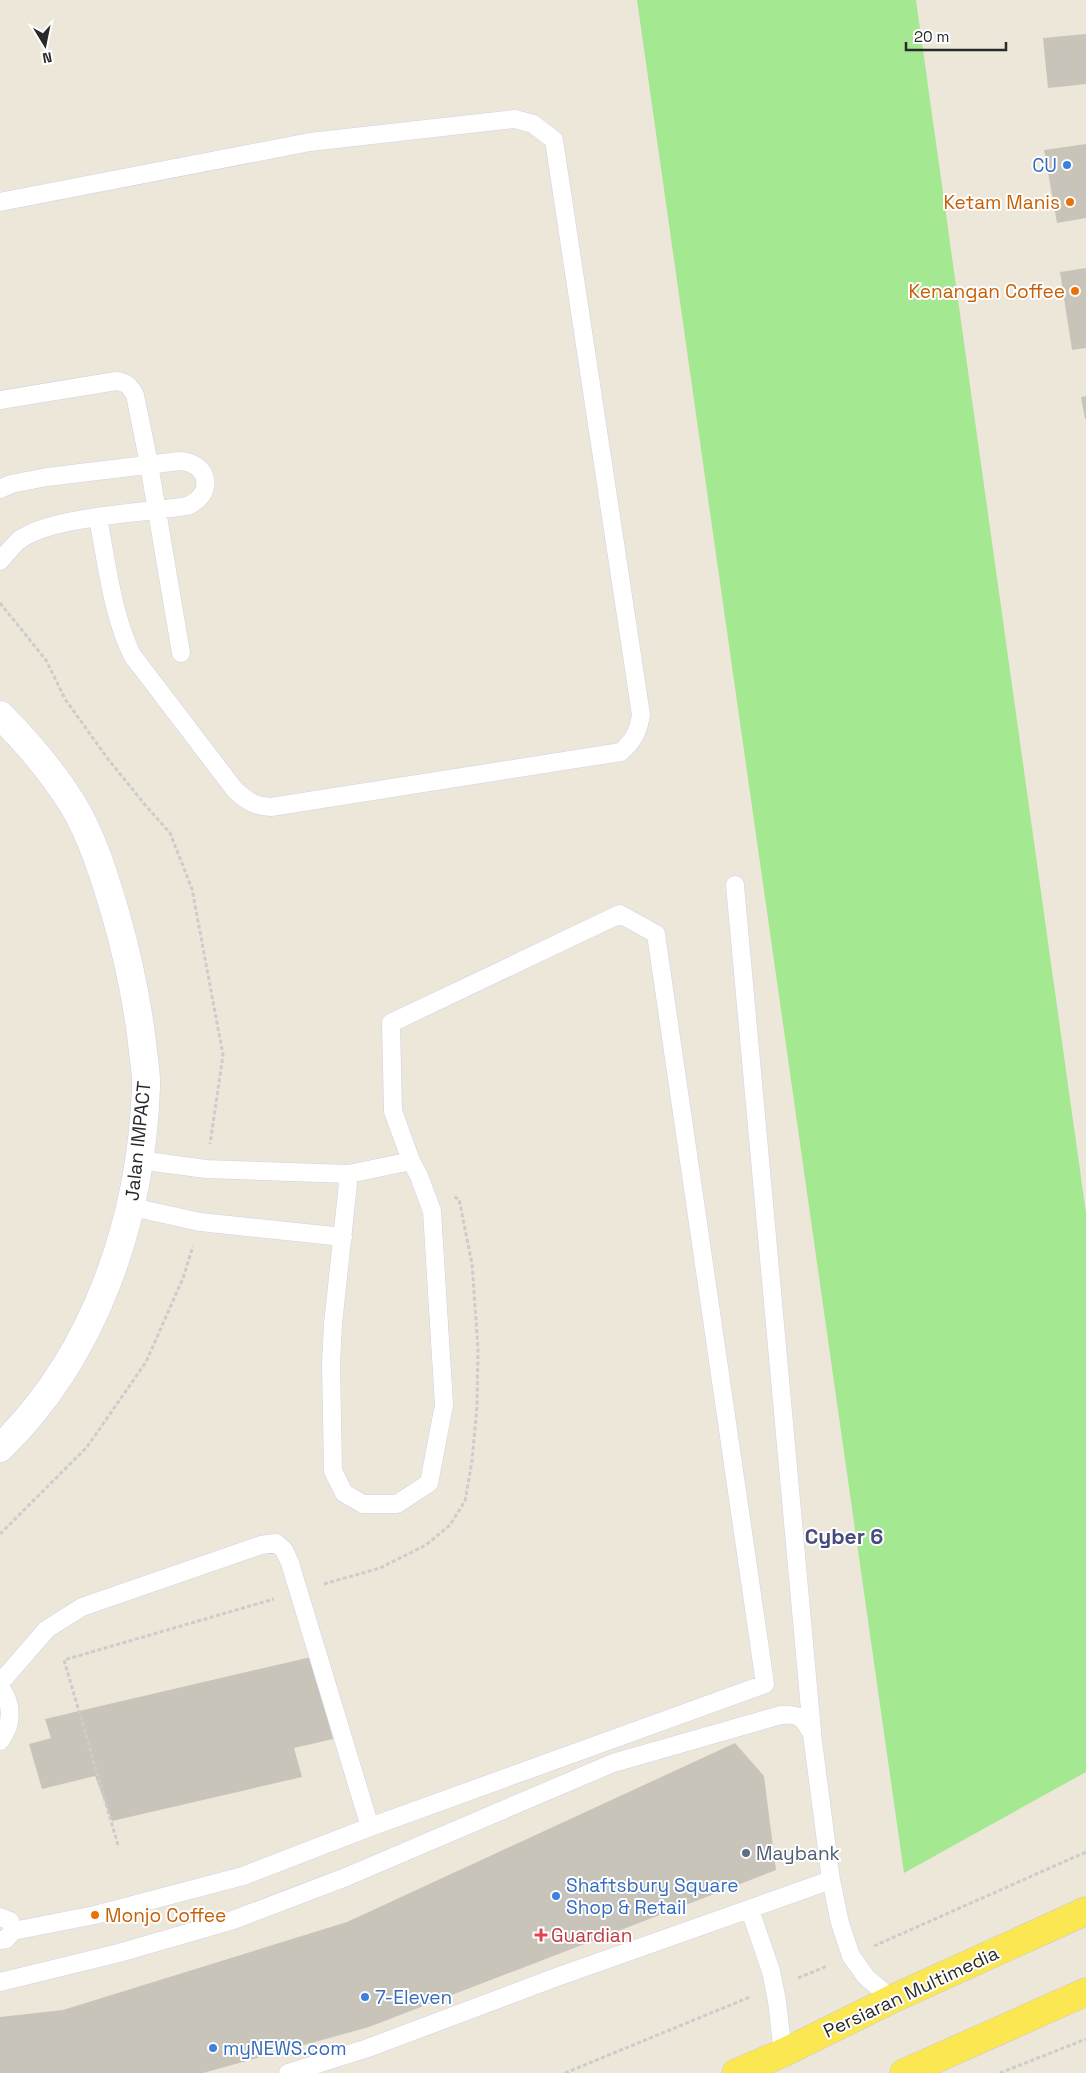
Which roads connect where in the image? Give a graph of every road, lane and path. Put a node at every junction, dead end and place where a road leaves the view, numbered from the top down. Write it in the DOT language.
graph roads {
  1 [pos="0,202"];
  2 [pos="0,400"];
  3 [pos="150,464"];
  4 [pos="0,489"];
  5 [pos="157,511"];
  6 [pos="98,518"];
  7 [pos="0,561"];
  8 [pos="181,653"];
  9 [pos="0,715"];
  10 [pos="735,885"];
  11 [pos="139,1160"];
  12 [pos="415,1169"];
  13 [pos="349,1174"];
  14 [pos="132,1208"];
  15 [pos="343,1237"];
  16 [pos="0,1448"];
  17 [pos="299,1591"];
  18 [pos="0,1683"];
  19 [pos="0,1687"];
  20 [pos="812,1734"];
  21 [pos="0,1741"];
  22 [pos="370,1826"];
  23 [pos="118,1845"];
  24 [pos="1086,1852"];
  25 [pos="831,1880"];
  26 [pos="750,1910"];
  27 [pos="1086,1911"];
  28 [pos="0,1917"];
  29 [pos="6,1936"];
  30 [pos="851,1956"];
  31 [pos="0,1982"];
  32 [pos="774,1987"];
  33 [pos="1086,1992"];
  34 [pos="892,1999"];
  35 [pos="1086,2039"];
  36 [pos="783,2053"];
  37 [pos="928,2066"];
  38 [pos="288,2073"];
  39 [pos="565,2073"];
  40 [pos="736,2073"];
  41 [pos="904,2073"];
  42 [pos="1000,2073"];
  1 -- 6 [label="lane"];
  2 -- 3 [label="lane"];
  3 -- 4 [label="lane"];
  3 -- 5 [label="lane"];
  3 -- 5 [label="lane"];
  5 -- 6 [label="lane"];
  5 -- 8 [label="lane"];
  6 -- 7 [label="lane"];
  9 -- 11 [label="street, Jalan IMPACT"];
  10 -- 20 [label="lane"];
  11 -- 13 [label="lane"];
  11 -- 14 [label="street, Jalan IMPACT"];
  12 -- 13 [label="lane"];
  12 -- 15 [label="lane"];
  12 -- 17 [label="path"];
  12 -- 22 [label="lane"];
  13 -- 15 [label="lane"];
  14 -- 15 [label="lane"];
  14 -- 16 [label="street, Jalan IMPACT"];
  17 -- 18 [label="lane"];
  17 -- 22 [label="lane"];
  17 -- 23 [label="path"];
  19 -- 21 [label="lane"];
  20 -- 25 [label="lane"];
  20 -- 31 [label="lane"];
  22 -- 29 [label="lane"];
  24 -- 30 [label="path"];
  25 -- 26 [label="lane"];
  25 -- 30 [label="lane"];
  26 -- 32 [label="lane"];
  26 -- 38 [label="lane"];
  27 -- 34 [label="main road, Persiaran Multimedia"];
  28 -- 29 [label="lane"];
  30 -- 32 [label="path"];
  30 -- 34 [label="lane"];
  32 -- 36 [label="lane"];
  32 -- 39 [label="path"];
  33 -- 37 [label="main road"];
  34 -- 36 [label="main road, Persiaran Multimedia"];
  35 -- 42 [label="path"];
  36 -- 40 [label="main road, Persiaran Multimedia"];
  37 -- 41 [label="main road"];
}
